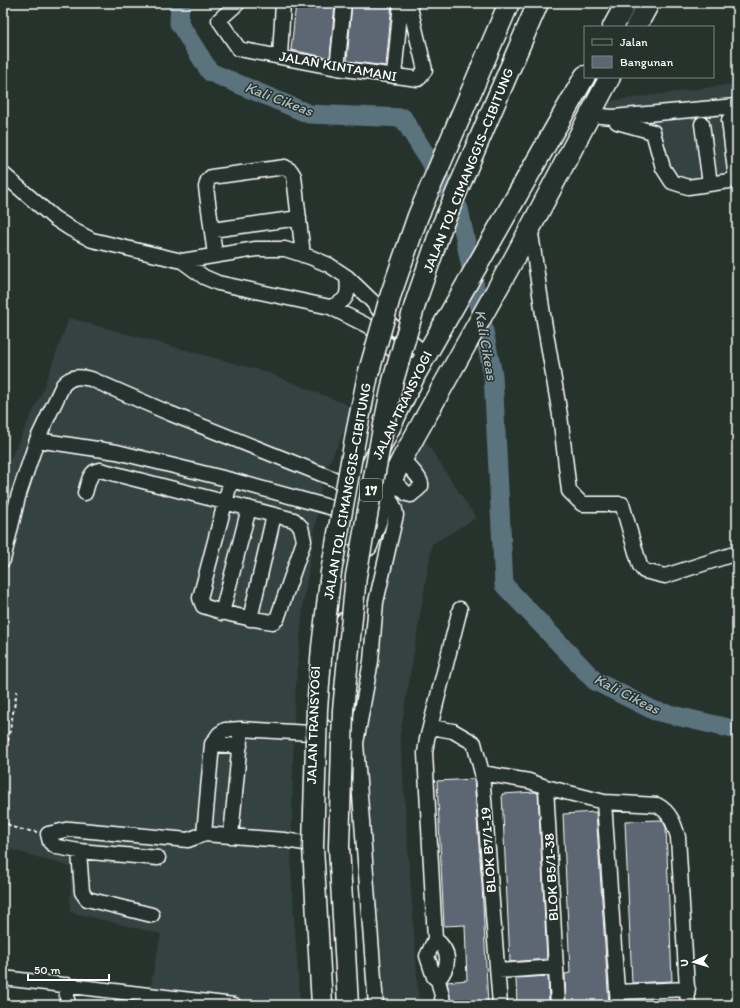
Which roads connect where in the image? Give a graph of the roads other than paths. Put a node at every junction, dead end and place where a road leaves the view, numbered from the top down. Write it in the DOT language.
graph roads {
  1 [pos="238,3"];
  2 [pos="283,3"];
  3 [pos="344,3"];
  4 [pos="401,3"];
  5 [pos="409,3"];
  6 [pos="509,3"];
  7 [pos="538,3"];
  8 [pos="626,3"];
  9 [pos="649,3"];
  10 [pos="614,26"];
  11 [pos="637,26"];
  12 [pos="280,56"];
  13 [pos="337,68"];
  14 [pos="394,76"];
  15 [pos="584,78"];
  16 [pos="609,78"];
  17 [pos="730,111"];
  18 [pos="590,115"];
  19 [pos="702,116"];
  20 [pos="613,117"];
  21 [pos="3,174"];
  22 [pos="737,180"];
  23 [pos="710,184"];
  24 [pos="299,218"];
  25 [pos="530,227"];
  26 [pos="212,230"];
  27 [pos="215,255"];
  28 [pos="303,255"];
  29 [pos="182,261"];
  30 [pos="347,277"];
  31 [pos="330,307"];
  32 [pos="430,348"];
  33 [pos="416,373"];
  34 [pos="37,440"];
  35 [pos="402,459"];
  36 [pos="231,480"];
  37 [pos="388,487"];
  38 [pos="360,490"];
  39 [pos="86,493"];
  40 [pos="225,502"];
  41 [pos="249,508"];
  42 [pos="351,513"];
  43 [pos="274,515"];
  44 [pos="737,553"];
  45 [pos="3,560"];
  46 [pos="460,610"];
  47 [pos="222,612"];
  48 [pos="250,619"];
  49 [pos="430,727"];
  50 [pos="241,729"];
  51 [pos="311,733"];
  52 [pos="212,744"];
  53 [pos="240,746"];
  54 [pos="482,773"];
  55 [pos="546,787"];
  56 [pos="604,802"];
  57 [pos="204,834"];
  58 [pos="231,836"];
  59 [pos="363,837"];
  60 [pos="342,839"];
  61 [pos="312,844"];
  62 [pos="79,851"];
  63 [pos="158,858"];
  64 [pos="152,915"];
  65 [pos="435,939"];
  66 [pos="556,967"];
  67 [pos="498,971"];
  68 [pos="3,978"];
  69 [pos="438,980"];
  70 [pos="67,986"];
  71 [pos="688,989"];
  72 [pos="618,999"];
  73 [pos="68,1005"];
  74 [pos="234,1005"];
  75 [pos="322,1005"];
  76 [pos="348,1005"];
  77 [pos="351,1005"];
  78 [pos="376,1005"];
  79 [pos="443,1005"];
  80 [pos="500,1005"];
  81 [pos="558,1005"];
  82 [pos="688,1005"];
  1 -- 12 [label="street, JALAN KINTAMANI"];
  2 -- 12 [label="street"];
  3 -- 13 [label="street"];
  4 -- 14 [label="street"];
  5 -- 14 [label="street, JALAN KINTAMANI"];
  6 -- 75 [label="highway, JALAN TOL CIMANGGIS–CIBITUNG / 17, bridge"];
  7 -- 76 [label="highway, JALAN TOL CIMANGGIS–CIBITUNG / 17, bridge"];
  8 -- 10 [label="highway"];
  9 -- 11 [label="highway"];
  12 -- 13 [label="street, JALAN KINTAMANI"];
  13 -- 14 [label="street, JALAN KINTAMANI"];
  15 -- 32 [label="highway, JALAN TRANSYOGI"];
  16 -- 18 [label="highway, JALAN TRANSYOGI"];
  17 -- 19 [label="street"];
  17 -- 22 [label="street"];
  18 -- 20 [label="street"];
  18 -- 25 [label="highway, JALAN TRANSYOGI"];
  19 -- 20 [label="street"];
  19 -- 23 [label="street"];
  20 -- 23 [label="street"];
  21 -- 29 [label="street"];
  22 -- 23 [label="street"];
  24 -- 26 [label="street"];
  24 -- 26 [label="street"];
  24 -- 28 [label="street"];
  25 -- 35 [label="highway, JALAN TRANSYOGI"];
  25 -- 44 [label="street"];
  26 -- 27 [label="street"];
  27 -- 28 [label="street"];
  27 -- 29 [label="street"];
  28 -- 30 [label="street"];
  29 -- 31 [label="street"];
  30 -- 31 [label="street"];
  30 -- 32 [label="street"];
  31 -- 33 [label="street"];
  32 -- 33 [label="highway, JALAN TRANSYOGI"];
  33 -- 38 [label="highway, JALAN TRANSYOGI"];
  34 -- 36 [label="street"];
  34 -- 38 [label="street"];
  34 -- 45 [label="street"];
  35 -- 37 [label="highway, JALAN TRANSYOGI"];
  35 -- 37 [label="street"];
  36 -- 40 [label="street"];
  36 -- 42 [label="street"];
  37 -- 59 [label="street"];
  37 -- 60 [label="highway, JALAN TRANSYOGI"];
  38 -- 42 [label="highway, JALAN TRANSYOGI"];
  39 -- 40 [label="street"];
  40 -- 41 [label="street"];
  40 -- 47 [label="street"];
  41 -- 43 [label="street"];
  41 -- 47 [label="street"];
  42 -- 51 [label="highway, JALAN TRANSYOGI"];
  43 -- 48 [label="street"];
  43 -- 48 [label="street"];
  46 -- 49 [label="street"];
  47 -- 48 [label="street"];
  49 -- 54 [label="street, BLOK B7/1-19"];
  49 -- 65 [label="street"];
  50 -- 51 [label="street"];
  50 -- 52 [label="street"];
  50 -- 53 [label="street"];
  51 -- 61 [label="highway, JALAN TRANSYOGI"];
  52 -- 53 [label="street"];
  52 -- 57 [label="street"];
  53 -- 58 [label="street"];
  54 -- 55 [label="street"];
  54 -- 67 [label="street, BLOK B7/1-19"];
  55 -- 56 [label="street"];
  55 -- 66 [label="street, BLOK B5/1-38"];
  56 -- 71 [label="street"];
  56 -- 72 [label="street"];
  57 -- 58 [label="street"];
  57 -- 62 [label="street"];
  58 -- 61 [label="street"];
  59 -- 60 [label="street"];
  59 -- 78 [label="street"];
  60 -- 77 [label="highway, JALAN TRANSYOGI"];
  61 -- 75 [label="highway, JALAN TRANSYOGI"];
  62 -- 63 [label="street"];
  62 -- 64 [label="street"];
  65 -- 69 [label="street"];
  65 -- 69 [label="street"];
  66 -- 67 [label="street"];
  66 -- 81 [label="street, BLOK B5/1-38"];
  67 -- 80 [label="street, BLOK B7/1-19"];
  68 -- 70 [label="street"];
  69 -- 79 [label="street"];
  70 -- 73 [label="street"];
  70 -- 74 [label="street"];
  71 -- 72 [label="street"];
  71 -- 82 [label="street"];
}
